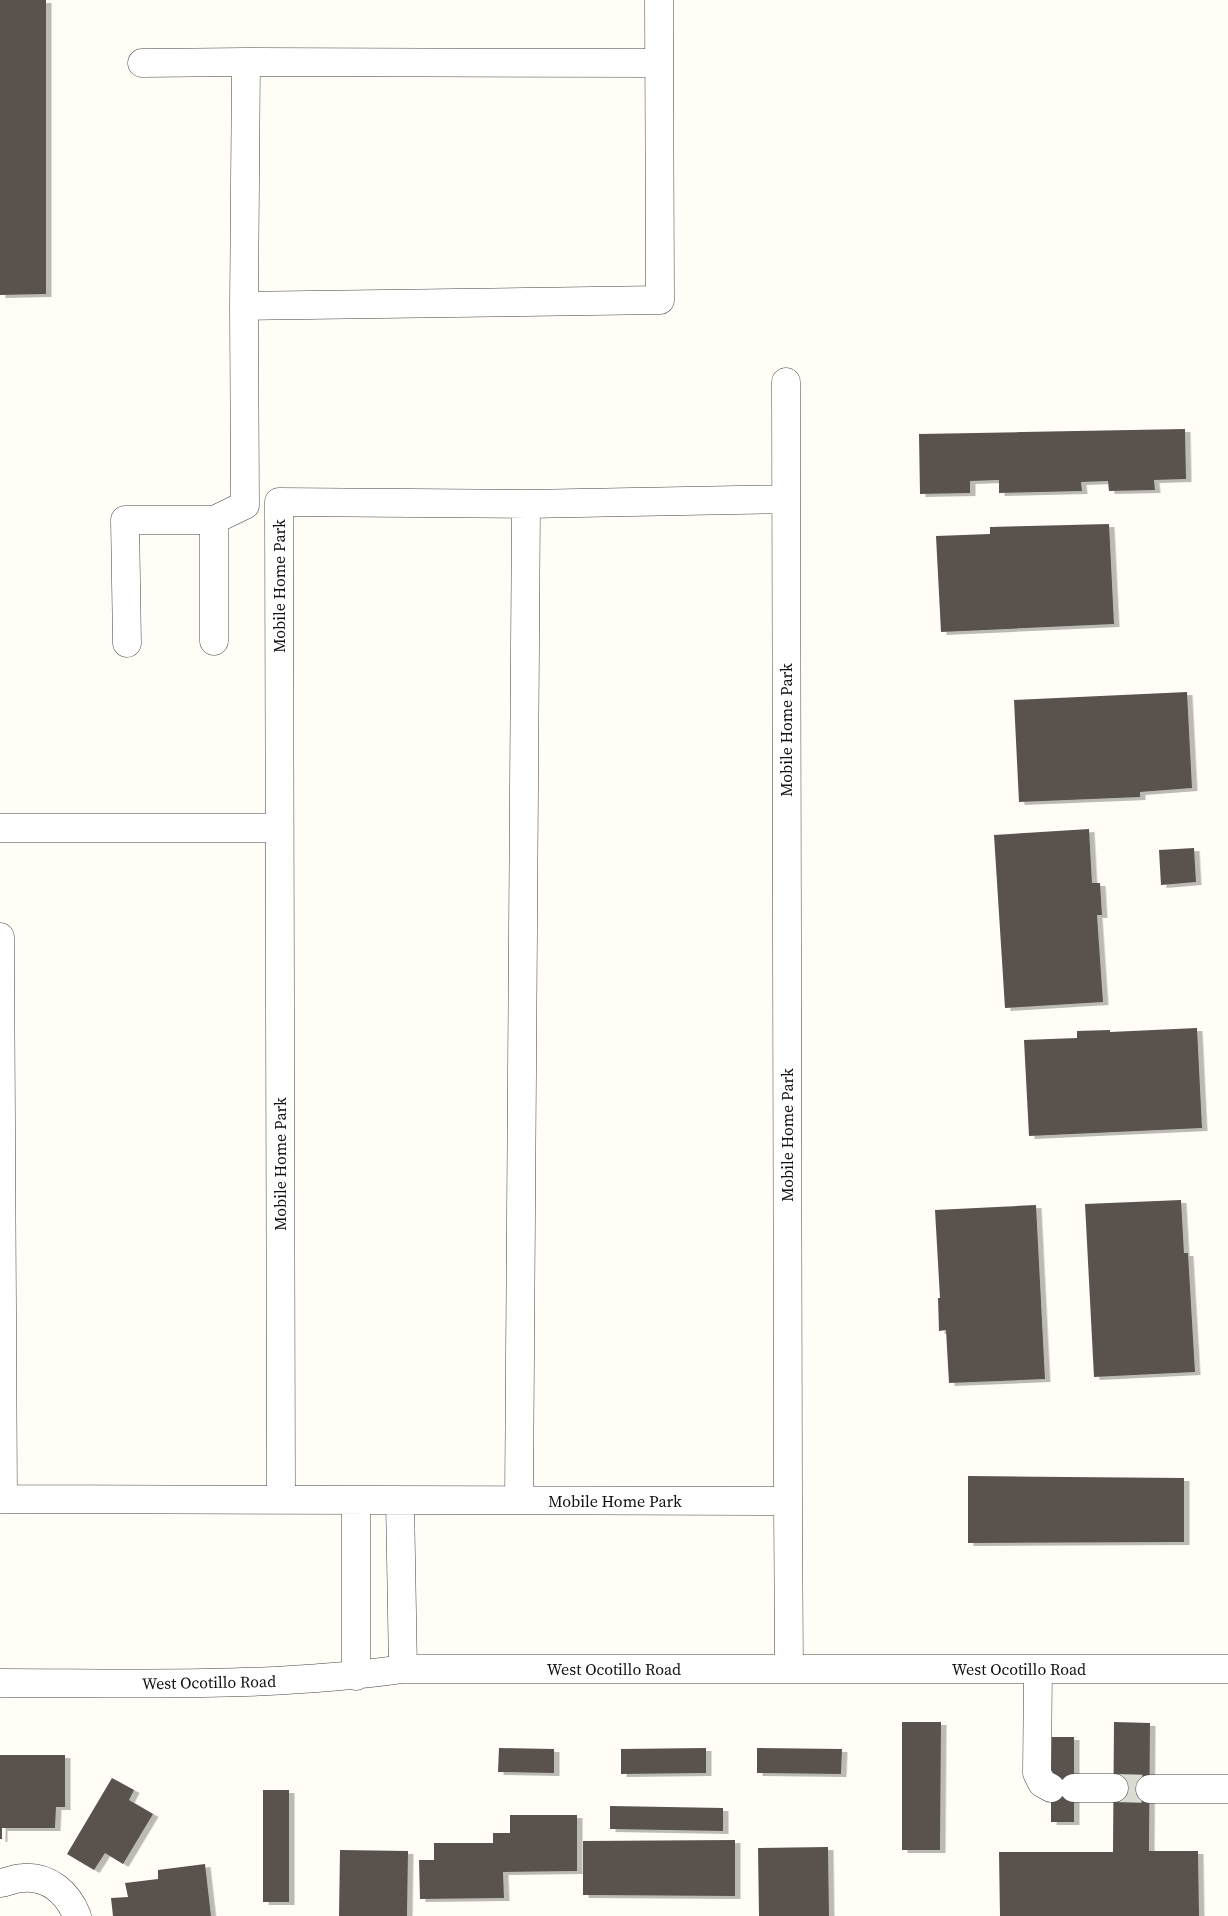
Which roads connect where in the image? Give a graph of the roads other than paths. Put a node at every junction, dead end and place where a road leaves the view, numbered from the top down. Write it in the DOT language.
graph roads {
  1 [pos="659,0"];
  2 [pos="246,62"];
  3 [pos="142,63"];
  4 [pos="660,63"];
  5 [pos="244,306"];
  6 [pos="786,382"];
  7 [pos="785,499"];
  8 [pos="526,504"];
  9 [pos="214,520"];
  10 [pos="214,641"];
  11 [pos="127,643"];
  12 [pos="0,828"];
  13 [pos="279,828"];
  14 [pos="0,937"];
  15 [pos="1,1499"];
  16 [pos="281,1499"];
  17 [pos="519,1500"];
  18 [pos="356,1501"];
  19 [pos="400,1501"];
  20 [pos="788,1501"];
  21 [pos="403,1669"];
  22 [pos="789,1669"];
  23 [pos="1038,1669"];
  24 [pos="1228,1669"];
  25 [pos="356,1676"];
  26 [pos="0,1683"];
  27 [pos="1114,1788"];
  28 [pos="1150,1789"];
  29 [pos="1228,1790"];
  30 [pos="0,1883"];
  31 [pos="77,1916"];
  1 -- 4 [label="street"];
  2 -- 3 [label="street"];
  2 -- 4 [label="street"];
  2 -- 5 [label="street"];
  4 -- 5 [label="street"];
  5 -- 9 [label="street"];
  6 -- 7 [label="street, Mobile Home Park"];
  7 -- 8 [label="street, Mobile Home Park"];
  7 -- 20 [label="street, Mobile Home Park"];
  8 -- 13 [label="street, Mobile Home Park"];
  8 -- 17 [label="street"];
  9 -- 10 [label="street"];
  9 -- 11 [label="street"];
  12 -- 13 [label="street"];
  13 -- 16 [label="street, Mobile Home Park"];
  14 -- 15 [label="street, Mobile Home Park"];
  15 -- 16 [label="street, Mobile Home Park"];
  16 -- 18 [label="street, Mobile Home Park"];
  17 -- 19 [label="street, Mobile Home Park"];
  17 -- 20 [label="street, Mobile Home Park"];
  18 -- 19 [label="street, Mobile Home Park"];
  18 -- 25 [label="street"];
  19 -- 21 [label="street"];
  20 -- 22 [label="street"];
  21 -- 22 [label="street, West Ocotillo Road"];
  21 -- 25 [label="street, West Ocotillo Road"];
  22 -- 23 [label="street, West Ocotillo Road"];
  23 -- 24 [label="street, West Ocotillo Road"];
  23 -- 27 [label="street"];
  25 -- 26 [label="street, West Ocotillo Road"];
  28 -- 29 [label="street"];
  30 -- 31 [label="street"];
}
